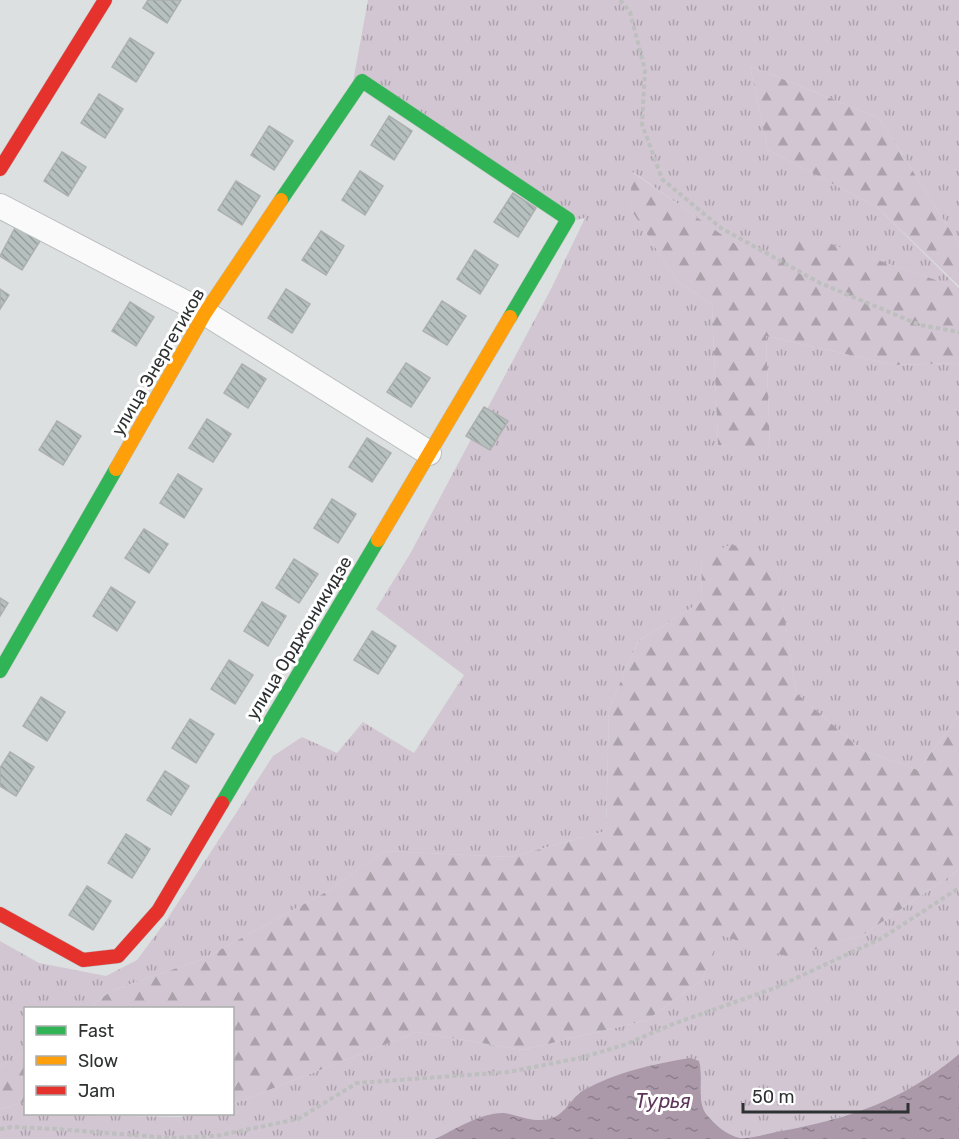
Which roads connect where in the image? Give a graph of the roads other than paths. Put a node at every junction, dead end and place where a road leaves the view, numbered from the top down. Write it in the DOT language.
graph roads {
  1 [pos="105,0"];
  2 [pos="0,169"];
  3 [pos="0,206"];
  4 [pos="568,219"];
  5 [pos="205,313"];
  6 [pos="429,453"];
  7 [pos="0,671"];
  8 [pos="0,914"];
  1 -- 2 [label="street"];
  3 -- 5 [label="street"];
  4 -- 5 [label="street, улица Энергетиков"];
  4 -- 6 [label="street, улица Орджоникидзе"];
  5 -- 6 [label="street"];
  5 -- 7 [label="street, улица Энергетиков"];
  6 -- 8 [label="street, улица Орджоникидзе"];
}
